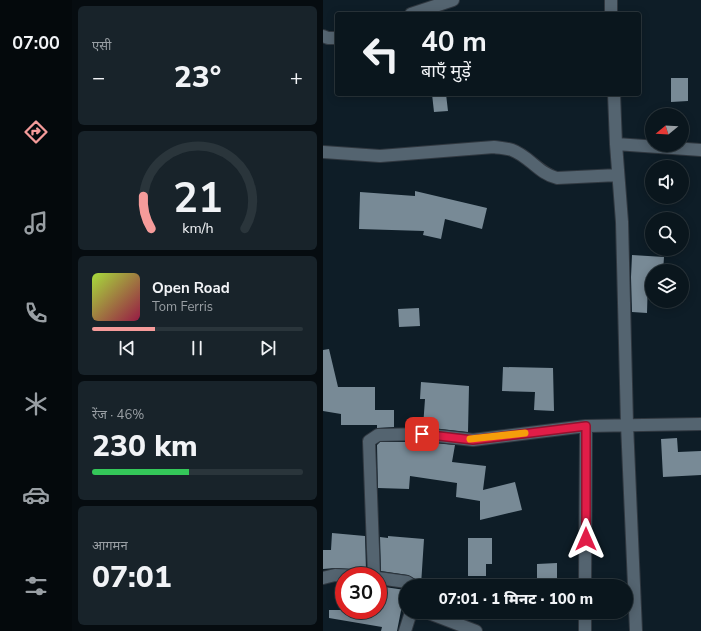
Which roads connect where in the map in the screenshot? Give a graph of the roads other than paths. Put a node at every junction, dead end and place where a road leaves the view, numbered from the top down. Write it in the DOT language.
graph roads {
  1 [pos="453,0"];
  2 [pos="611,0"];
  3 [pos="417,12"];
  4 [pos="611,12"];
  5 [pos="323,36"];
  6 [pos="335,38"];
  7 [pos="614,96"];
  8 [pos="616,144"];
  9 [pos="701,150"];
  10 [pos="323,152"];
  11 [pos="618,175"];
  12 [pos="627,424"];
  13 [pos="701,424"];
  14 [pos="586,426"];
  15 [pos="374,567"];
  16 [pos="335,575"];
  17 [pos="323,578"];
  18 [pos="387,579"];
  19 [pos="585,579"];
  20 [pos="399,581"];
  21 [pos="409,619"];
  22 [pos="444,619"];
  23 [pos="585,619"];
  24 [pos="405,631"];
  25 [pos="476,631"];
  26 [pos="585,631"];
  27 [pos="636,631"];
  1 -- 3 [label="street"];
  2 -- 4 [label="street"];
  5 -- 6 [label="street"];
  7 -- 8 [label="street"];
  8 -- 9 [label="street"];
  8 -- 11 [label="street"];
  10 -- 11 [label="street"];
  11 -- 12 [label="street"];
  12 -- 13 [label="street"];
  12 -- 14 [label="street"];
  12 -- 27 [label="street"];
  14 -- 15 [label="street"];
  14 -- 19 [label="street"];
  16 -- 17 [label="street"];
  18 -- 20 [label="street"];
  21 -- 24 [label="street"];
  22 -- 25 [label="street"];
  23 -- 26 [label="street"];
}
